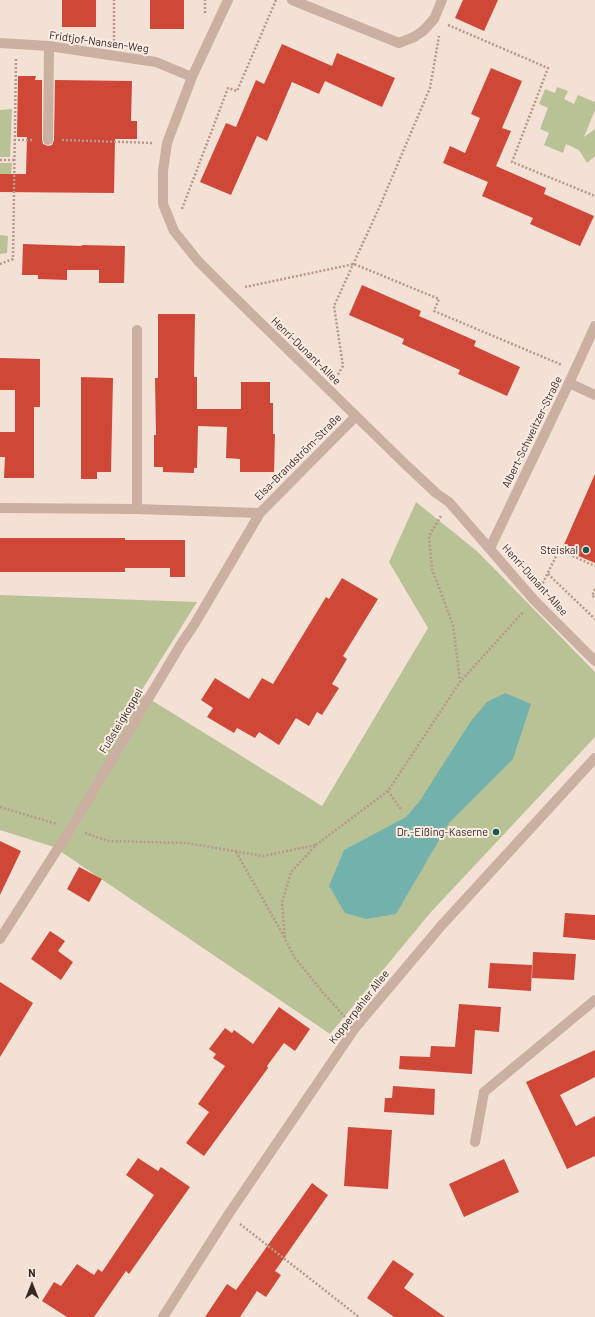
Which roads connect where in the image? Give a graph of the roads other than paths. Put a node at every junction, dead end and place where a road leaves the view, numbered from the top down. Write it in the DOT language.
graph roads {
  1 [pos="228,0"];
  2 [pos="292,0"];
  3 [pos="442,0"];
  4 [pos="0,43"];
  5 [pos="49,46"];
  6 [pos="192,77"];
  7 [pos="48,140"];
  8 [pos="595,326"];
  9 [pos="138,330"];
  10 [pos="569,383"];
  11 [pos="595,395"];
  12 [pos="356,416"];
  13 [pos="0,508"];
  14 [pos="136,509"];
  15 [pos="260,512"];
  16 [pos="490,548"];
  17 [pos="595,661"];
  18 [pos="595,758"];
  19 [pos="0,939"];
  20 [pos="595,1000"];
  21 [pos="475,1142"];
  22 [pos="163,1317"];
  1 -- 6 [label="street, Henri-Dunant-Allee"];
  2 -- 3 [label="street"];
  4 -- 5 [label="street, Fridtjof-Nansen-Weg"];
  5 -- 6 [label="street, Fridtjof-Nansen-Weg"];
  5 -- 7 [label="street"];
  6 -- 12 [label="street, Henri-Dunant-Allee"];
  8 -- 10 [label="street, Albert-Schweitzer-Straße"];
  9 -- 14 [label="street"];
  10 -- 11 [label="street"];
  10 -- 16 [label="street, Albert-Schweitzer-Straße"];
  12 -- 15 [label="street, Elsa-Brandström-Straße"];
  12 -- 16 [label="street, Henri-Dunant-Allee"];
  13 -- 14 [label="street, Elsa-Brandström-Straße"];
  14 -- 15 [label="street, Elsa-Brandström-Straße"];
  15 -- 19 [label="street, Fußsteigkoppel"];
  16 -- 17 [label="street, Henri-Dunant-Allee"];
  18 -- 22 [label="street, Kopperpahler Allee"];
  20 -- 21 [label="street"];
}
